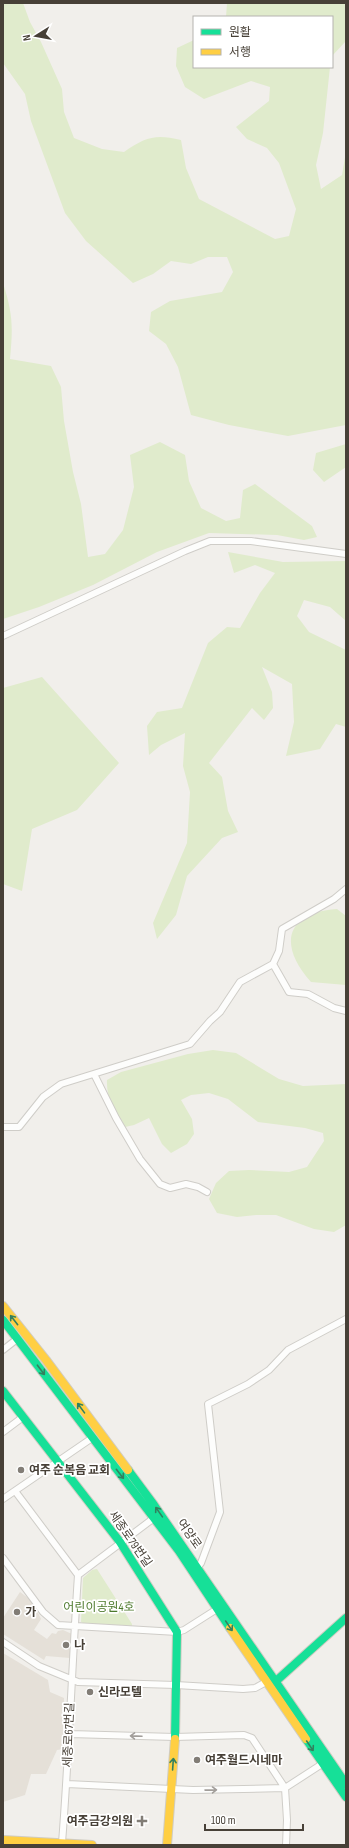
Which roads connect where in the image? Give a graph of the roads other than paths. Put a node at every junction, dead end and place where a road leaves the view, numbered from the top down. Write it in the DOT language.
graph roads {
  1 [pos="346,554"];
  2 [pos="3,636"];
  3 [pos="346,889"];
  4 [pos="273,964"];
  5 [pos="346,1011"];
  6 [pos="94,1074"];
  7 [pos="3,1127"];
  8 [pos="207,1192"];
  9 [pos="3,1306"];
  10 [pos="346,1319"];
  11 [pos="3,1320"];
  12 [pos="25,1333"];
  13 [pos="18,1339"];
  14 [pos="3,1350"];
  15 [pos="3,1391"];
  16 [pos="23,1417"];
  17 [pos="3,1432"];
  18 [pos="92,1438"];
  19 [pos="58,1463"];
  20 [pos="15,1490"];
  21 [pos="3,1499"];
  22 [pos="154,1518"];
  23 [pos="120,1542"];
  24 [pos="3,1558"];
  25 [pos="195,1569"];
  26 [pos="78,1575"];
  27 [pos="218,1609"];
  28 [pos="346,1618"];
  29 [pos="75,1626"];
  30 [pos="177,1632"];
  31 [pos="3,1642"];
  32 [pos="71,1679"];
  33 [pos="270,1682"];
  34 [pos="176,1685"];
  35 [pos="70,1734"];
  36 [pos="175,1737"];
  37 [pos="322,1764"];
  38 [pos="67,1784"];
  39 [pos="285,1788"];
  40 [pos="172,1789"];
  41 [pos="345,1791"];
  42 [pos="346,1802"];
  43 [pos="3,1840"];
  44 [pos="62,1844"];
  45 [pos="92,1845"];
  46 [pos="167,1845"];
  47 [pos="286,1845"];
  1 -- 2 [label="street"];
  3 -- 4 [label="street"];
  4 -- 5 [label="street"];
  4 -- 6 [label="street"];
  6 -- 7 [label="street"];
  6 -- 8 [label="street"];
  12 -- 9 [label="street, 여양로, one-way"];
  10 -- 25 [label="street"];
  11 -- 13 [label="street, 여양로"];
  12 -- 13 [label="street"];
  25 -- 12 [label="street, 여양로, one-way"];
  13 -- 14 [label="street"];
  13 -- 18 [label="street, 여양로, one-way"];
  15 -- 16 [label="street, 세종로79번길"];
  16 -- 17 [label="street"];
  16 -- 19 [label="street, 세종로79번길"];
  18 -- 19 [label="street"];
  18 -- 22 [label="street, 여양로, one-way"];
  19 -- 20 [label="street"];
  19 -- 23 [label="street, 세종로79번길"];
  20 -- 21 [label="street"];
  20 -- 26 [label="street"];
  22 -- 23 [label="street"];
  22 -- 25 [label="street, 여양로"];
  23 -- 26 [label="street"];
  23 -- 30 [label="street, 세종로79번길"];
  24 -- 29 [label="street"];
  25 -- 27 [label="street, 여양로"];
  25 -- 33 [label="street, 여양로"];
  26 -- 29 [label="street, 세종로67번길"];
  27 -- 30 [label="street"];
  27 -- 33 [label="street, 여양로, one-way"];
  28 -- 33 [label="street"];
  29 -- 30 [label="street"];
  29 -- 32 [label="street, 세종로67번길"];
  30 -- 34 [label="street"];
  31 -- 32 [label="street"];
  32 -- 34 [label="street"];
  32 -- 35 [label="street, 세종로67번길"];
  33 -- 34 [label="street"];
  33 -- 37 [label="street, 여양로, one-way"];
  33 -- 41 [label="street, 여양로"];
  34 -- 36 [label="street"];
  36 -- 35 [label="street, one-way"];
  35 -- 38 [label="street, 세종로67번길"];
  36 -- 39 [label="street"];
  40 -- 36 [label="street, one-way"];
  37 -- 39 [label="street"];
  37 -- 41 [label="street, 여양로"];
  38 -- 40 [label="street"];
  38 -- 44 [label="street, 세종로67번길"];
  40 -- 39 [label="street, one-way"];
  39 -- 47 [label="street"];
  40 -- 46 [label="street"];
  41 -- 42 [label="street"];
  43 -- 44 [label="street"];
  44 -- 45 [label="street"];
}
